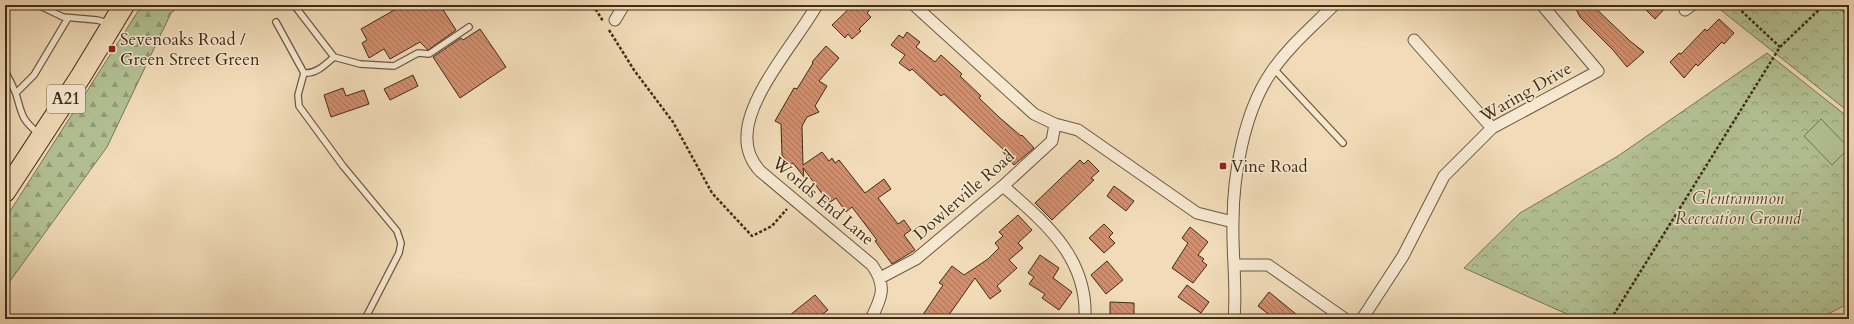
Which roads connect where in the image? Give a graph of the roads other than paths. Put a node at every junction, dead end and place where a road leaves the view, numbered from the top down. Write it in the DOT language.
graph roads {
  1 [pos="38,5"];
  2 [pos="124,5"];
  3 [pos="294,5"];
  4 [pos="624,5"];
  5 [pos="817,5"];
  6 [pos="914,5"];
  7 [pos="1334,5"];
  8 [pos="1542,5"];
  9 [pos="68,18"];
  10 [pos="615,20"];
  11 [pos="276,22"];
  12 [pos="114,24"];
  13 [pos="469,27"];
  14 [pos="1414,40"];
  15 [pos="334,57"];
  16 [pos="1274,69"];
  17 [pos="5,71"];
  18 [pos="304,73"];
  19 [pos="16,93"];
  20 [pos="1055,124"];
  21 [pos="1492,128"];
  22 [pos="42,136"];
  23 [pos="1343,143"];
  24 [pos="1003,186"];
  25 [pos="5,192"];
  26 [pos="1233,222"];
  27 [pos="1235,265"];
  28 [pos="880,278"];
  29 [pos="365,319"];
  30 [pos="871,319"];
  31 [pos="1085,319"];
  32 [pos="1234,319"];
  33 [pos="1346,319"];
  34 [pos="1362,319"];
  1 -- 9 [label="lane"];
  2 -- 12 [label="highway, A21"];
  3 -- 15 [label="lane"];
  4 -- 10 [label="street"];
  5 -- 28 [label="street, Worlds End Lane"];
  6 -- 20 [label="street"];
  7 -- 16 [label="street"];
  8 -- 21 [label="street, Waring Drive"];
  9 -- 12 [label="lane"];
  9 -- 19 [label="lane"];
  11 -- 18 [label="lane"];
  12 -- 22 [label="highway, A21"];
  13 -- 15 [label="lane"];
  14 -- 21 [label="street"];
  15 -- 18 [label="lane"];
  16 -- 23 [label="lane"];
  16 -- 26 [label="street"];
  17 -- 19 [label="lane"];
  18 -- 29 [label="lane"];
  19 -- 22 [label="lane"];
  20 -- 24 [label="street, Dowlerville Road"];
  20 -- 26 [label="street"];
  21 -- 34 [label="street, Waring Drive"];
  22 -- 25 [label="highway, A21"];
  24 -- 28 [label="street, Dowlerville Road"];
  24 -- 31 [label="street"];
  26 -- 27 [label="street"];
  27 -- 32 [label="street"];
  27 -- 33 [label="street"];
  28 -- 30 [label="street"];
}
